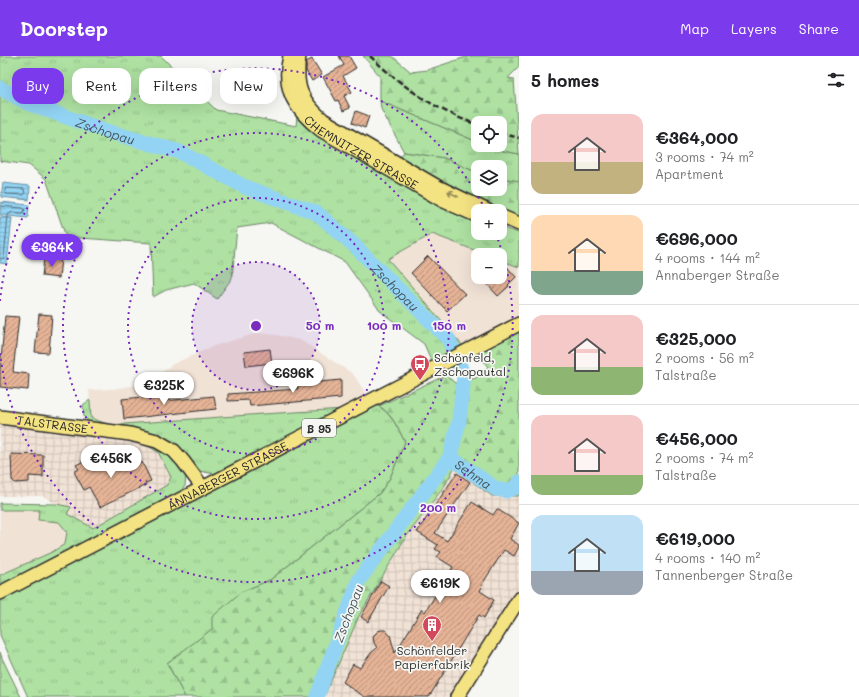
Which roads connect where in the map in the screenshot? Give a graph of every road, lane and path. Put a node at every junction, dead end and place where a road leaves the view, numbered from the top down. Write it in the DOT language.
graph roads {
  1 [pos="290,56"];
  2 [pos="299,56"];
  3 [pos="473,204"];
  4 [pos="471,213"];
  5 [pos="507,219"];
  6 [pos="519,224"];
  7 [pos="507,226"];
  8 [pos="519,230"];
  9 [pos="519,324"];
  10 [pos="0,417"];
  11 [pos="203,488"];
  12 [pos="0,593"];
  13 [pos="519,600"];
  14 [pos="457,697"];
  1 -- 4 [label="main road, CHEMNITZER STRASSE"];
  3 -- 2 [label="main road, CHEMNITZER STRASSE, one-way"];
  5 -- 6 [label="main road"];
  7 -- 8 [label="main road"];
  9 -- 11 [label="main road, ANNABERGER STRASSE / B 95"];
  10 -- 11 [label="main road, TALSTRASSE"];
  11 -- 12 [label="main road, ANNABERGER STRASSE / B 95"];
  13 -- 14 [label="main road"];
}
